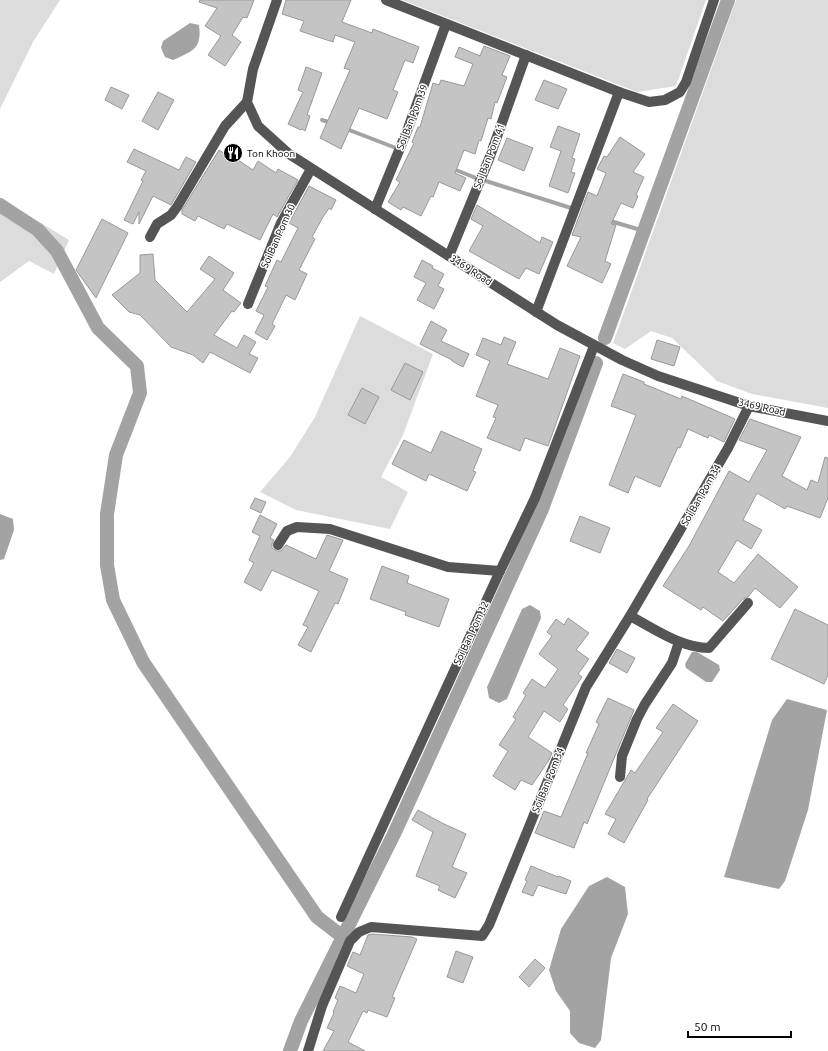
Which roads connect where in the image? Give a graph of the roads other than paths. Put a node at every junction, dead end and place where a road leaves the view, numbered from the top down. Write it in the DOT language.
graph roads {
  1 [pos="277,0"];
  2 [pos="386,0"];
  3 [pos="714,0"];
  4 [pos="446,24"];
  5 [pos="526,55"];
  6 [pos="619,92"];
  7 [pos="247,102"];
  8 [pos="311,169"];
  9 [pos="375,209"];
  10 [pos="150,237"];
  11 [pos="449,256"];
  12 [pos="248,304"];
  13 [pos="536,312"];
  14 [pos="594,346"];
  15 [pos="749,406"];
  16 [pos="828,421"];
  17 [pos="278,545"];
  18 [pos="500,571"];
  19 [pos="748,604"];
  20 [pos="630,616"];
  21 [pos="679,642"];
  22 [pos="620,777"];
  23 [pos="342,917"];
  24 [pos="308,1051"];
  1 -- 7 [label="street"];
  2 -- 4 [label="street"];
  3 -- 6 [label="street"];
  4 -- 5 [label="street"];
  4 -- 9 [label="street, Soi Ban Pom 39"];
  5 -- 6 [label="street"];
  5 -- 11 [label="street, Soi Ban Pom 41"];
  6 -- 13 [label="street"];
  7 -- 8 [label="street, 3469 Road"];
  7 -- 10 [label="street"];
  8 -- 9 [label="street, 3469 Road"];
  8 -- 12 [label="street, Soi Ban Pom 30"];
  9 -- 11 [label="street, 3469 Road"];
  11 -- 13 [label="street, 3469 Road"];
  13 -- 14 [label="street, 3469 Road"];
  14 -- 15 [label="street, 3469 Road"];
  14 -- 18 [label="street, Soi Ban Pom 32"];
  15 -- 16 [label="street, 3469 Road"];
  15 -- 20 [label="street, Soi Ban Pom 34"];
  17 -- 18 [label="street"];
  18 -- 23 [label="street, Soi Ban Pom 32"];
  19 -- 21 [label="street"];
  20 -- 21 [label="street"];
  20 -- 24 [label="street, Soi Ban Pom 34"];
  21 -- 22 [label="street"];
}
